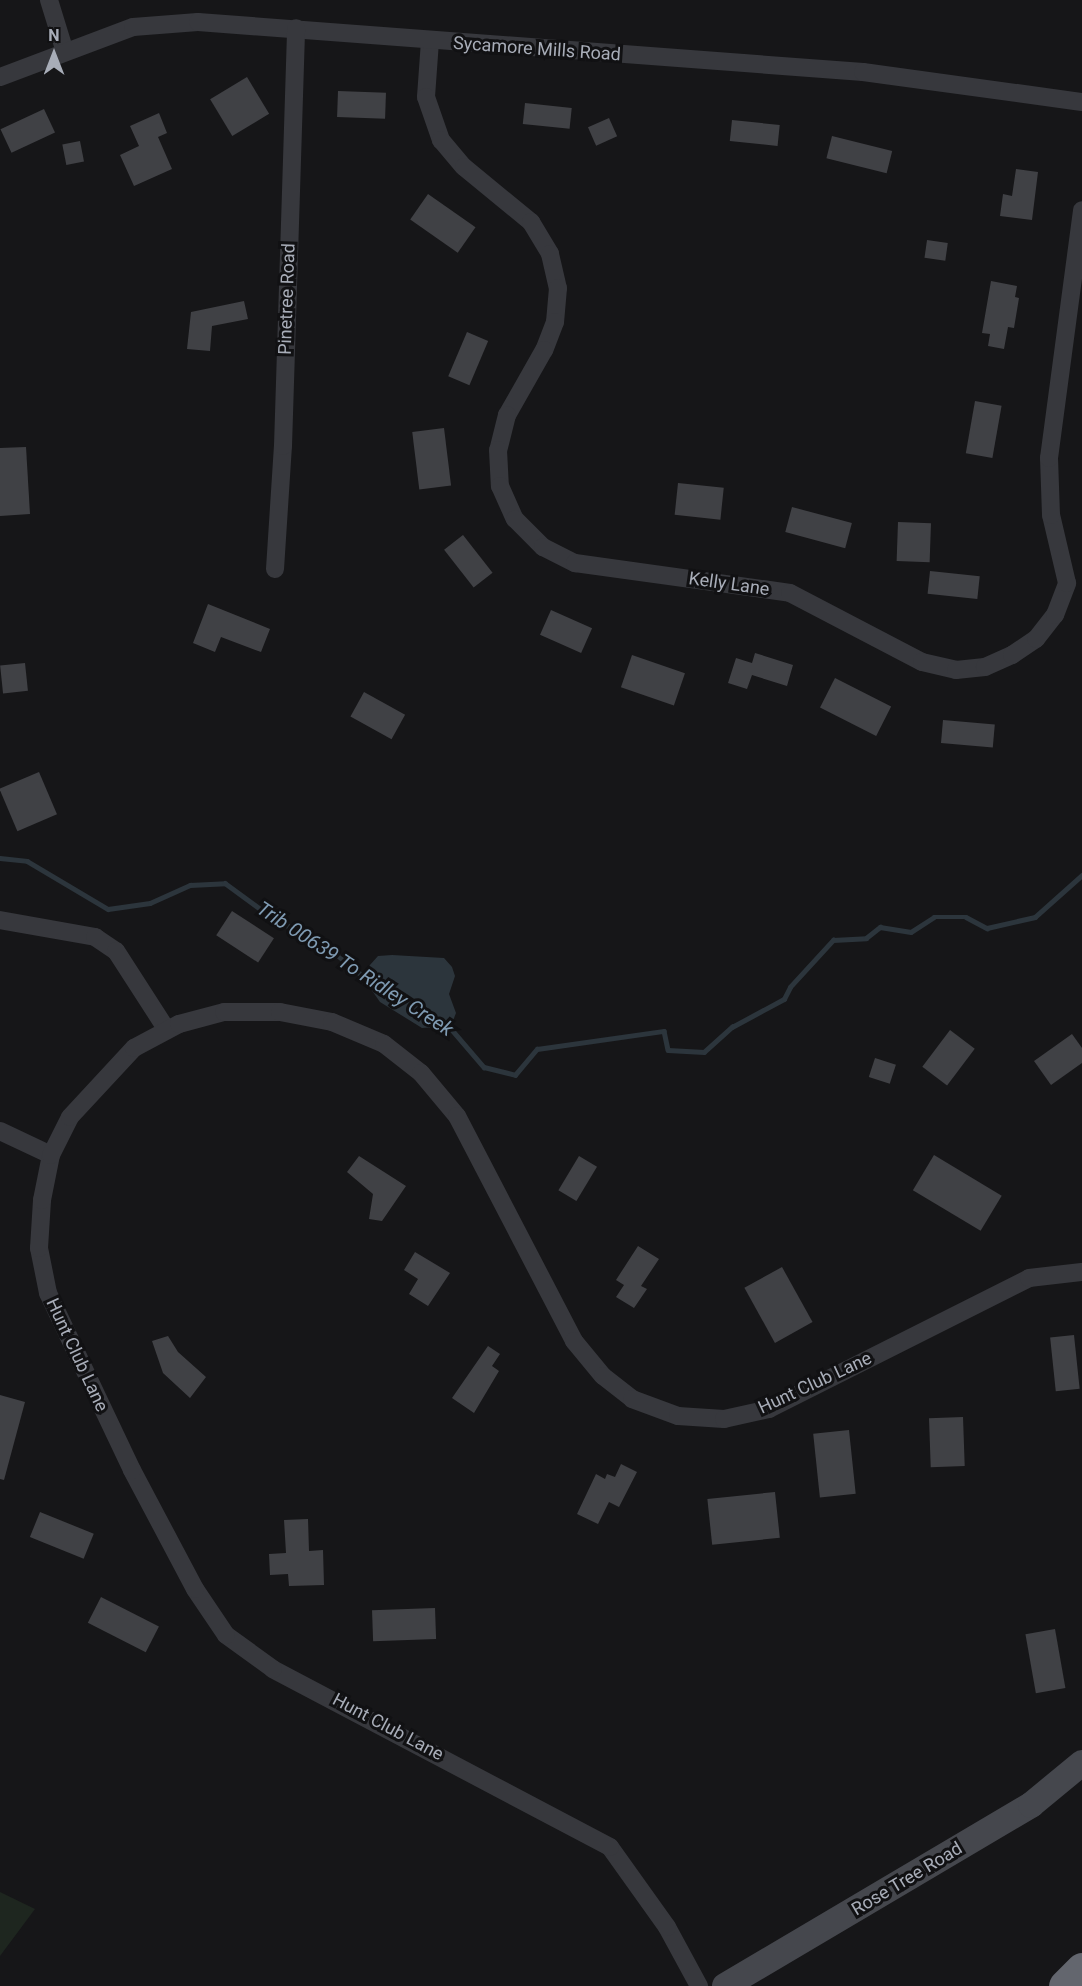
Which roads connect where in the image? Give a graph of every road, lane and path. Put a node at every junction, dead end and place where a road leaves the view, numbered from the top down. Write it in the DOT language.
graph roads {
  1 [pos="49,0"];
  2 [pos="296,28"];
  3 [pos="430,41"];
  4 [pos="66,52"];
  5 [pos="0,77"];
  6 [pos="1082,102"];
  7 [pos="1082,210"];
  8 [pos="275,569"];
  9 [pos="0,920"];
  10 [pos="167,1030"];
  11 [pos="0,1131"];
  12 [pos="51,1155"];
  13 [pos="1082,1272"];
  14 [pos="1082,1762"];
  15 [pos="1082,1969"];
  16 [pos="699,1986"];
  17 [pos="725,1986"];
  18 [pos="1065,1986"];
  1 -- 4 [label="street"];
  2 -- 3 [label="street, Sycamore Mills Road"];
  2 -- 4 [label="street, Sycamore Mills Road"];
  2 -- 8 [label="street, Pinetree Road"];
  3 -- 6 [label="street, Sycamore Mills Road"];
  3 -- 7 [label="street, Kelly Lane"];
  4 -- 5 [label="street, Sycamore Mills Road"];
  9 -- 10 [label="street"];
  10 -- 12 [label="street, Hunt Club Lane"];
  10 -- 13 [label="street, Hunt Club Lane"];
  11 -- 12 [label="street"];
  12 -- 16 [label="street, Hunt Club Lane"];
  14 -- 17 [label="street, Rose Tree Road"];
  15 -- 18 [label="highway"];
}
